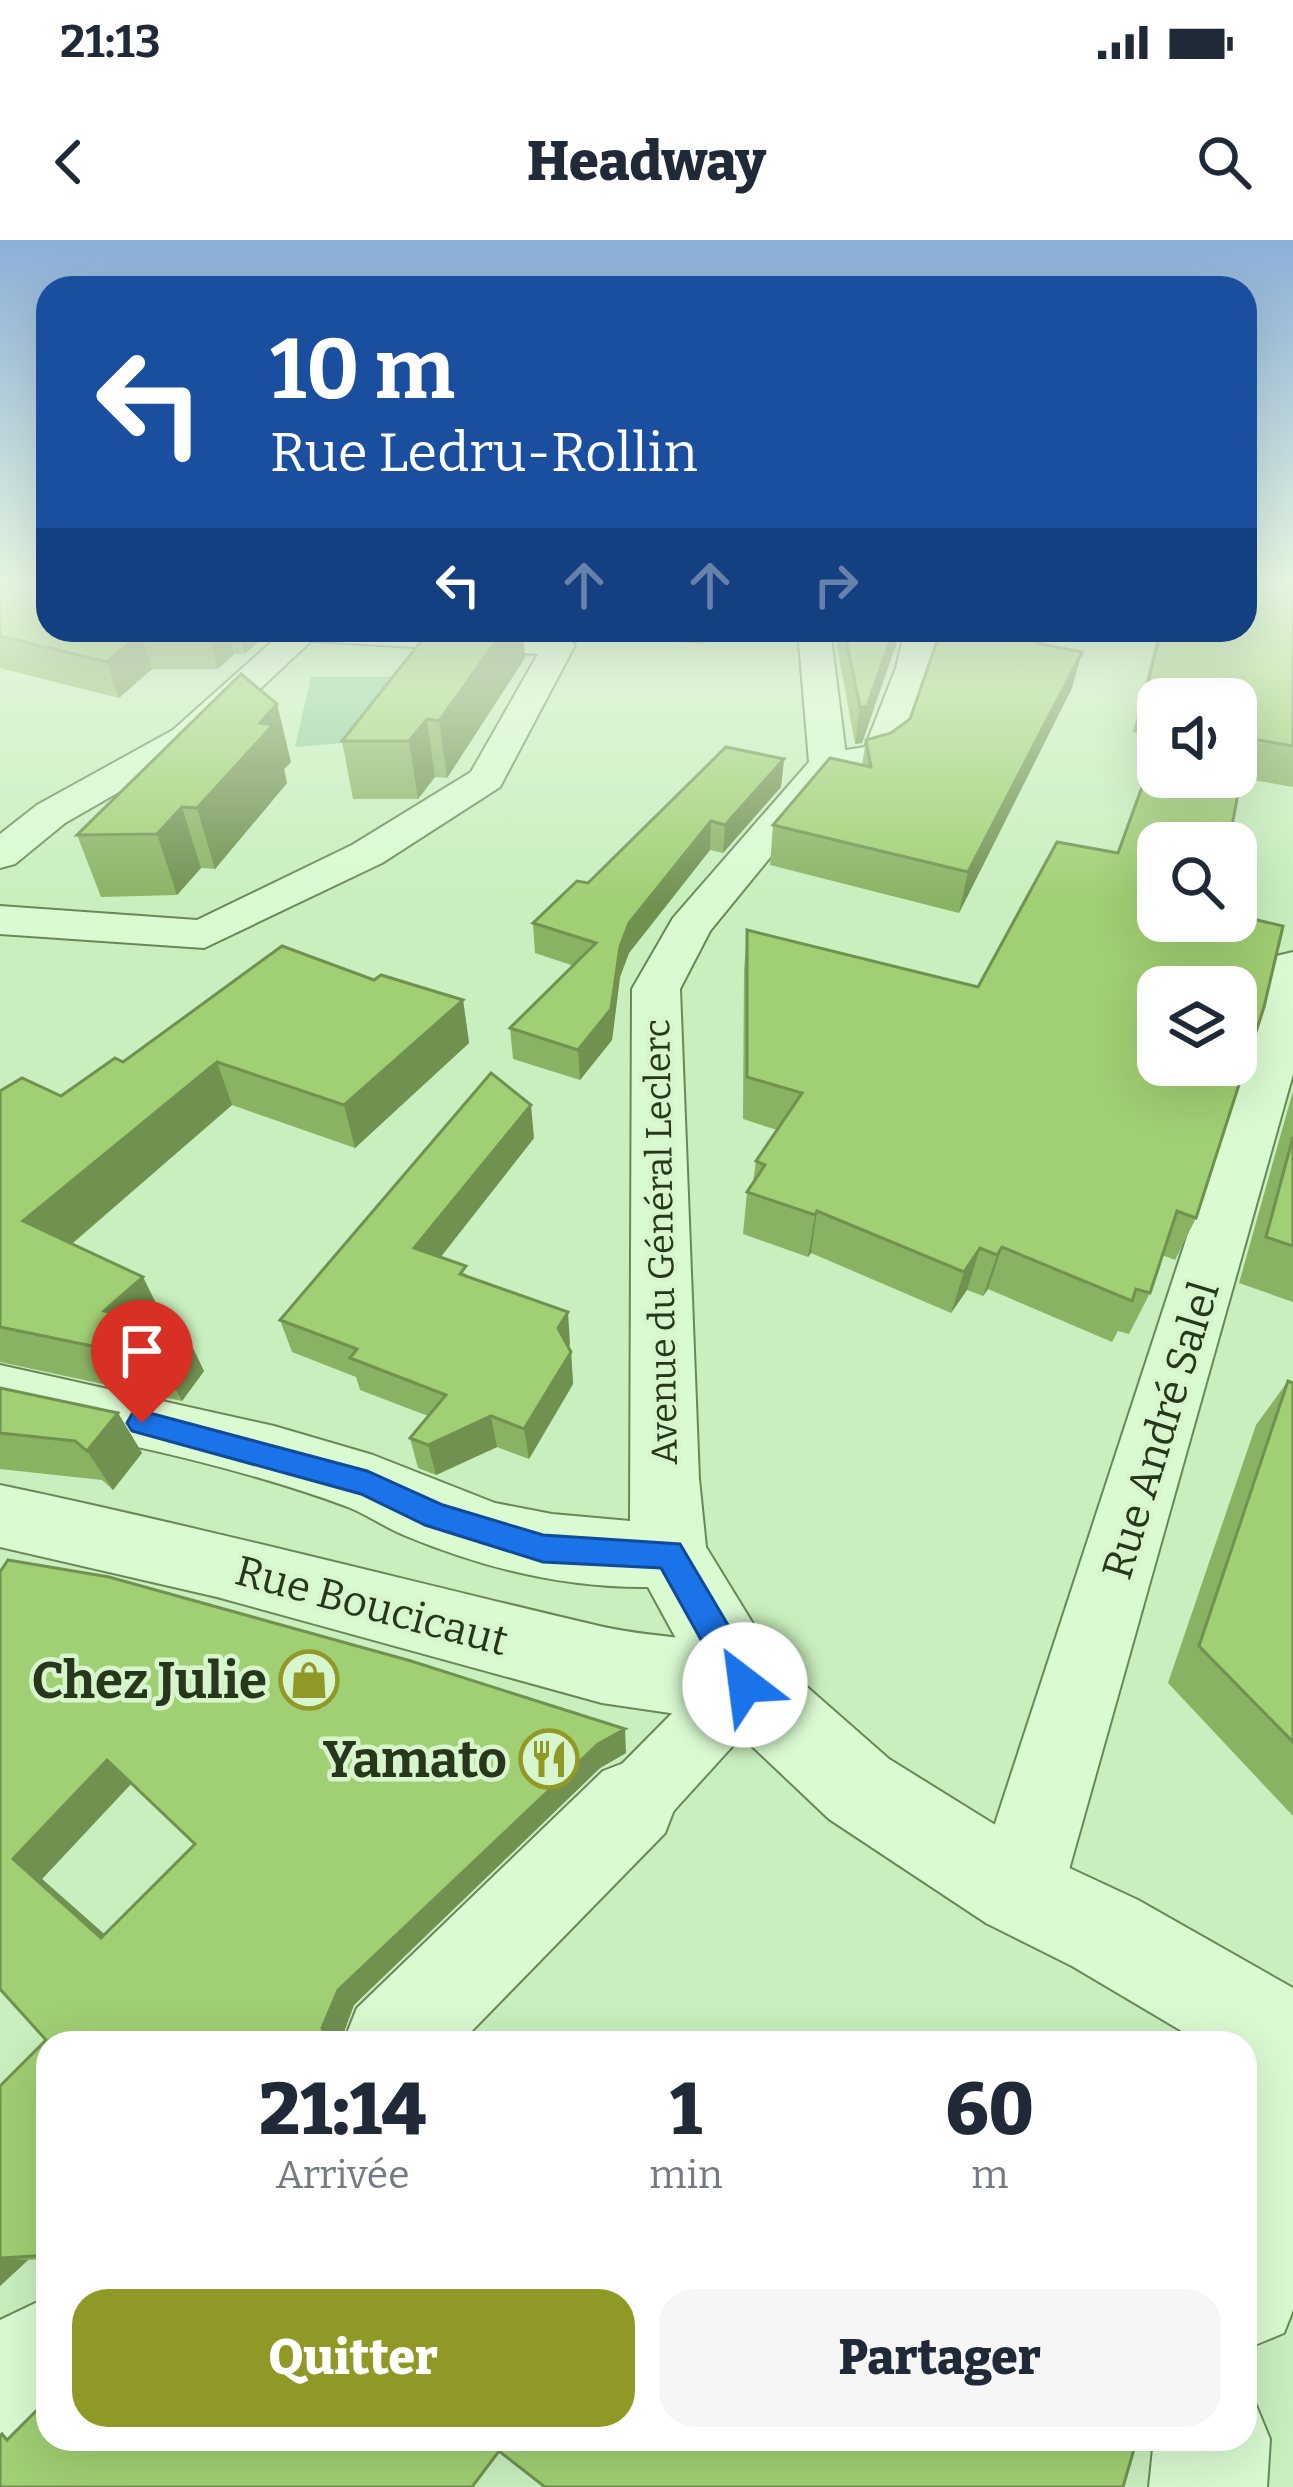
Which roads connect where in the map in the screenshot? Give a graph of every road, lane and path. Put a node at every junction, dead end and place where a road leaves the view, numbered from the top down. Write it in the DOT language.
graph roads {
  1 [pos="235,693"];
  2 [pos="533,693"];
  3 [pos="821,693"];
  4 [pos="903,693"];
  5 [pos="828,763"];
  6 [pos="0,855"];
  7 [pos="0,920"];
  8 [pos="1293,966"];
  9 [pos="0,1392"];
  10 [pos="0,1516"];
  11 [pos="669,1554"];
  12 [pos="745,1685"];
  13 [pos="634,1802"];
  14 [pos="1018,1891"];
  15 [pos="404,2031"];
  16 [pos="1293,2042"];
  17 [pos="1293,2079"];
  18 [pos="1257,2240"];
  19 [pos="36,2363"];
  20 [pos="0,2394"];
  21 [pos="1211,2451"];
  22 [pos="1208,2487"];
  1 -- 6 [label="street"];
  2 -- 7 [label="street"];
  3 -- 5 [label="street"];
  4 -- 5 [label="street"];
  5 -- 11 [label="street, Avenue du Général Leclerc"];
  8 -- 14 [label="street, Rue André Salel"];
  9 -- 11 [label="street"];
  10 -- 12 [label="street, Rue Boucicaut"];
  11 -- 12 [label="street"];
  12 -- 13 [label="street"];
  12 -- 14 [label="street"];
  13 -- 15 [label="street"];
  14 -- 16 [label="street"];
  17 -- 18 [label="street"];
  19 -- 20 [label="street"];
  21 -- 22 [label="street"];
}
